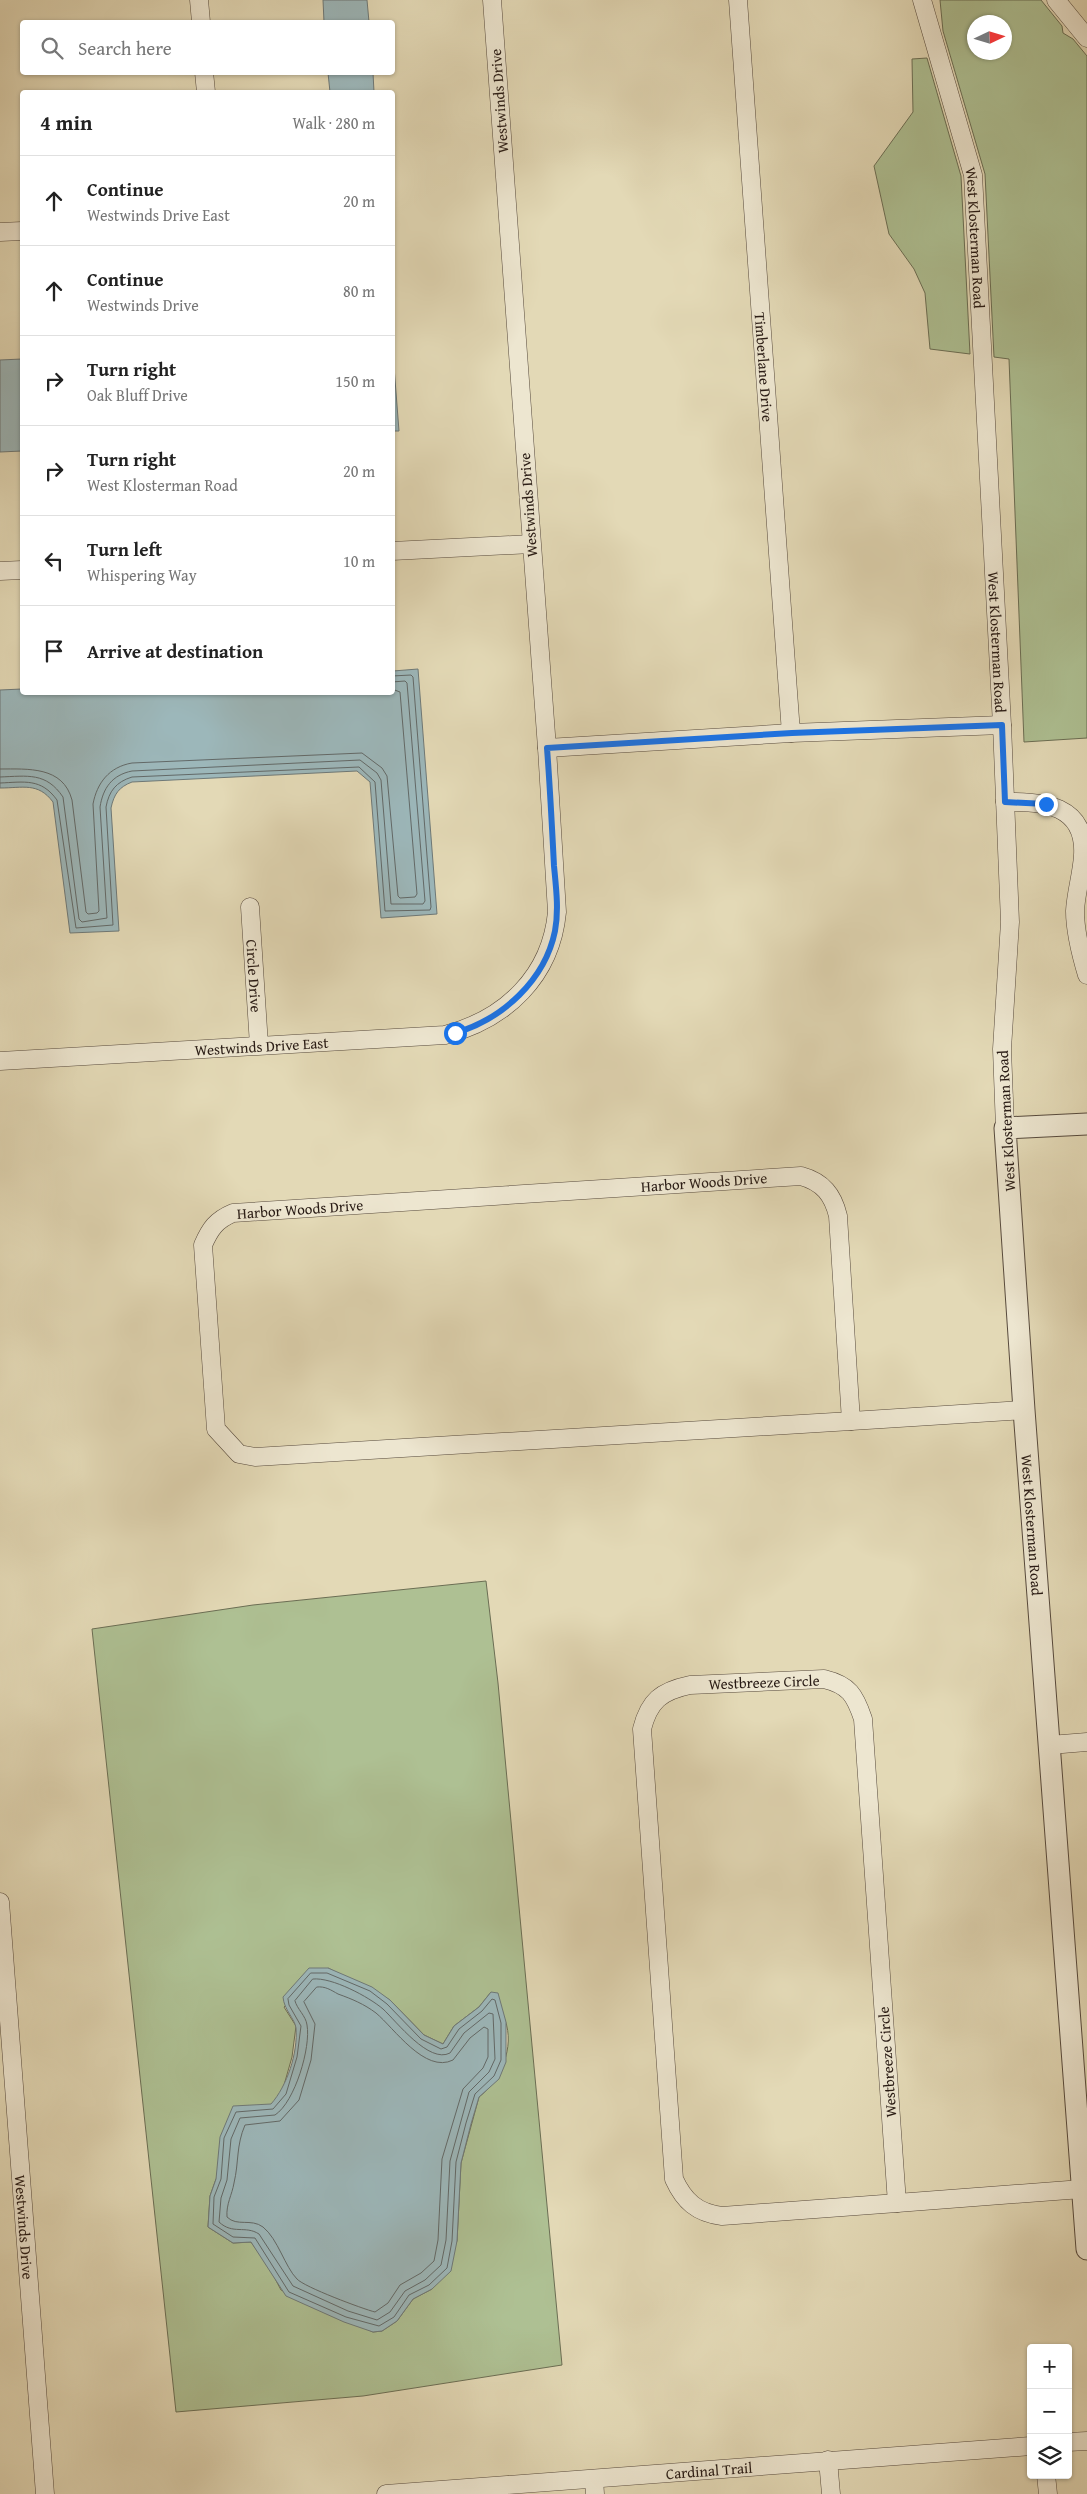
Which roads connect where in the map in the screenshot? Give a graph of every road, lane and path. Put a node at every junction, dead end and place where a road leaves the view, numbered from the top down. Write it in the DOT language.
graph roads {
  1 [pos="199,0"];
  2 [pos="492,0"];
  3 [pos="738,0"];
  4 [pos="922,0"];
  5 [pos="1056,0"];
  6 [pos="201,20"];
  7 [pos="1087,38"];
  8 [pos="204,75"];
  9 [pos="206,90"];
  10 [pos="20,231"];
  11 [pos="0,232"];
  12 [pos="531,544"];
  13 [pos="395,551"];
  14 [pos="20,570"];
  15 [pos="0,571"];
  16 [pos="1002,725"];
  17 [pos="792,733"];
  18 [pos="547,748"];
  19 [pos="1005,802"];
  20 [pos="250,906"];
  21 [pos="1087,975"];
  22 [pos="516,999"];
  23 [pos="259,1045"];
  24 [pos="0,1061"];
  25 [pos="1087,1124"];
  26 [pos="1005,1128"];
  27 [pos="1024,1410"];
  28 [pos="851,1421"];
  29 [pos="1087,1742"];
  30 [pos="1050,1745"];
  31 [pos="0,1902"];
  32 [pos="1082,2190"];
  33 [pos="897,2203"];
  34 [pos="1087,2249"];
  35 [pos="1087,2441"];
  36 [pos="1072,2442"];
  37 [pos="1027,2446"];
  38 [pos="828,2460"];
  39 [pos="1046,2479"];
  40 [pos="594,2486"];
  41 [pos="45,2494"];
  42 [pos="386,2494"];
  43 [pos="831,2494"];
  44 [pos="1048,2494"];
  1 -- 6 [label="street"];
  2 -- 12 [label="street, Westwinds Drive"];
  3 -- 17 [label="street, Timberlane Drive"];
  4 -- 16 [label="street, West Klosterman Road"];
  5 -- 7 [label="street"];
  8 -- 9 [label="street"];
  10 -- 11 [label="street"];
  12 -- 13 [label="street"];
  12 -- 18 [label="street, Westwinds Drive"];
  14 -- 15 [label="street"];
  16 -- 17 [label="street"];
  16 -- 19 [label="street, West Klosterman Road"];
  17 -- 18 [label="street"];
  18 -- 22 [label="street, Westwinds Drive"];
  19 -- 21 [label="street"];
  19 -- 26 [label="street, West Klosterman Road"];
  20 -- 23 [label="street, Circle Drive"];
  22 -- 23 [label="street, Westwinds Drive East"];
  23 -- 24 [label="street, Westwinds Drive East"];
  25 -- 26 [label="street"];
  26 -- 27 [label="street, West Klosterman Road"];
  27 -- 28 [label="street, Harbor Woods Drive"];
  27 -- 30 [label="street, West Klosterman Road"];
  28 -- 28 [label="street, Harbor Woods Drive"];
  29 -- 30 [label="street"];
  30 -- 32 [label="street, West Klosterman Road"];
  31 -- 41 [label="street, Westwinds Drive"];
  32 -- 33 [label="street, Westbreeze Circle"];
  32 -- 34 [label="street, West Klosterman Road"];
  33 -- 33 [label="street, Westbreeze Circle"];
  35 -- 36 [label="street"];
  37 -- 38 [label="street, Cardinal Trail"];
  38 -- 40 [label="street, Cardinal Trail"];
  38 -- 43 [label="street"];
  39 -- 44 [label="street"];
  40 -- 42 [label="street, Cardinal Trail"];
}
